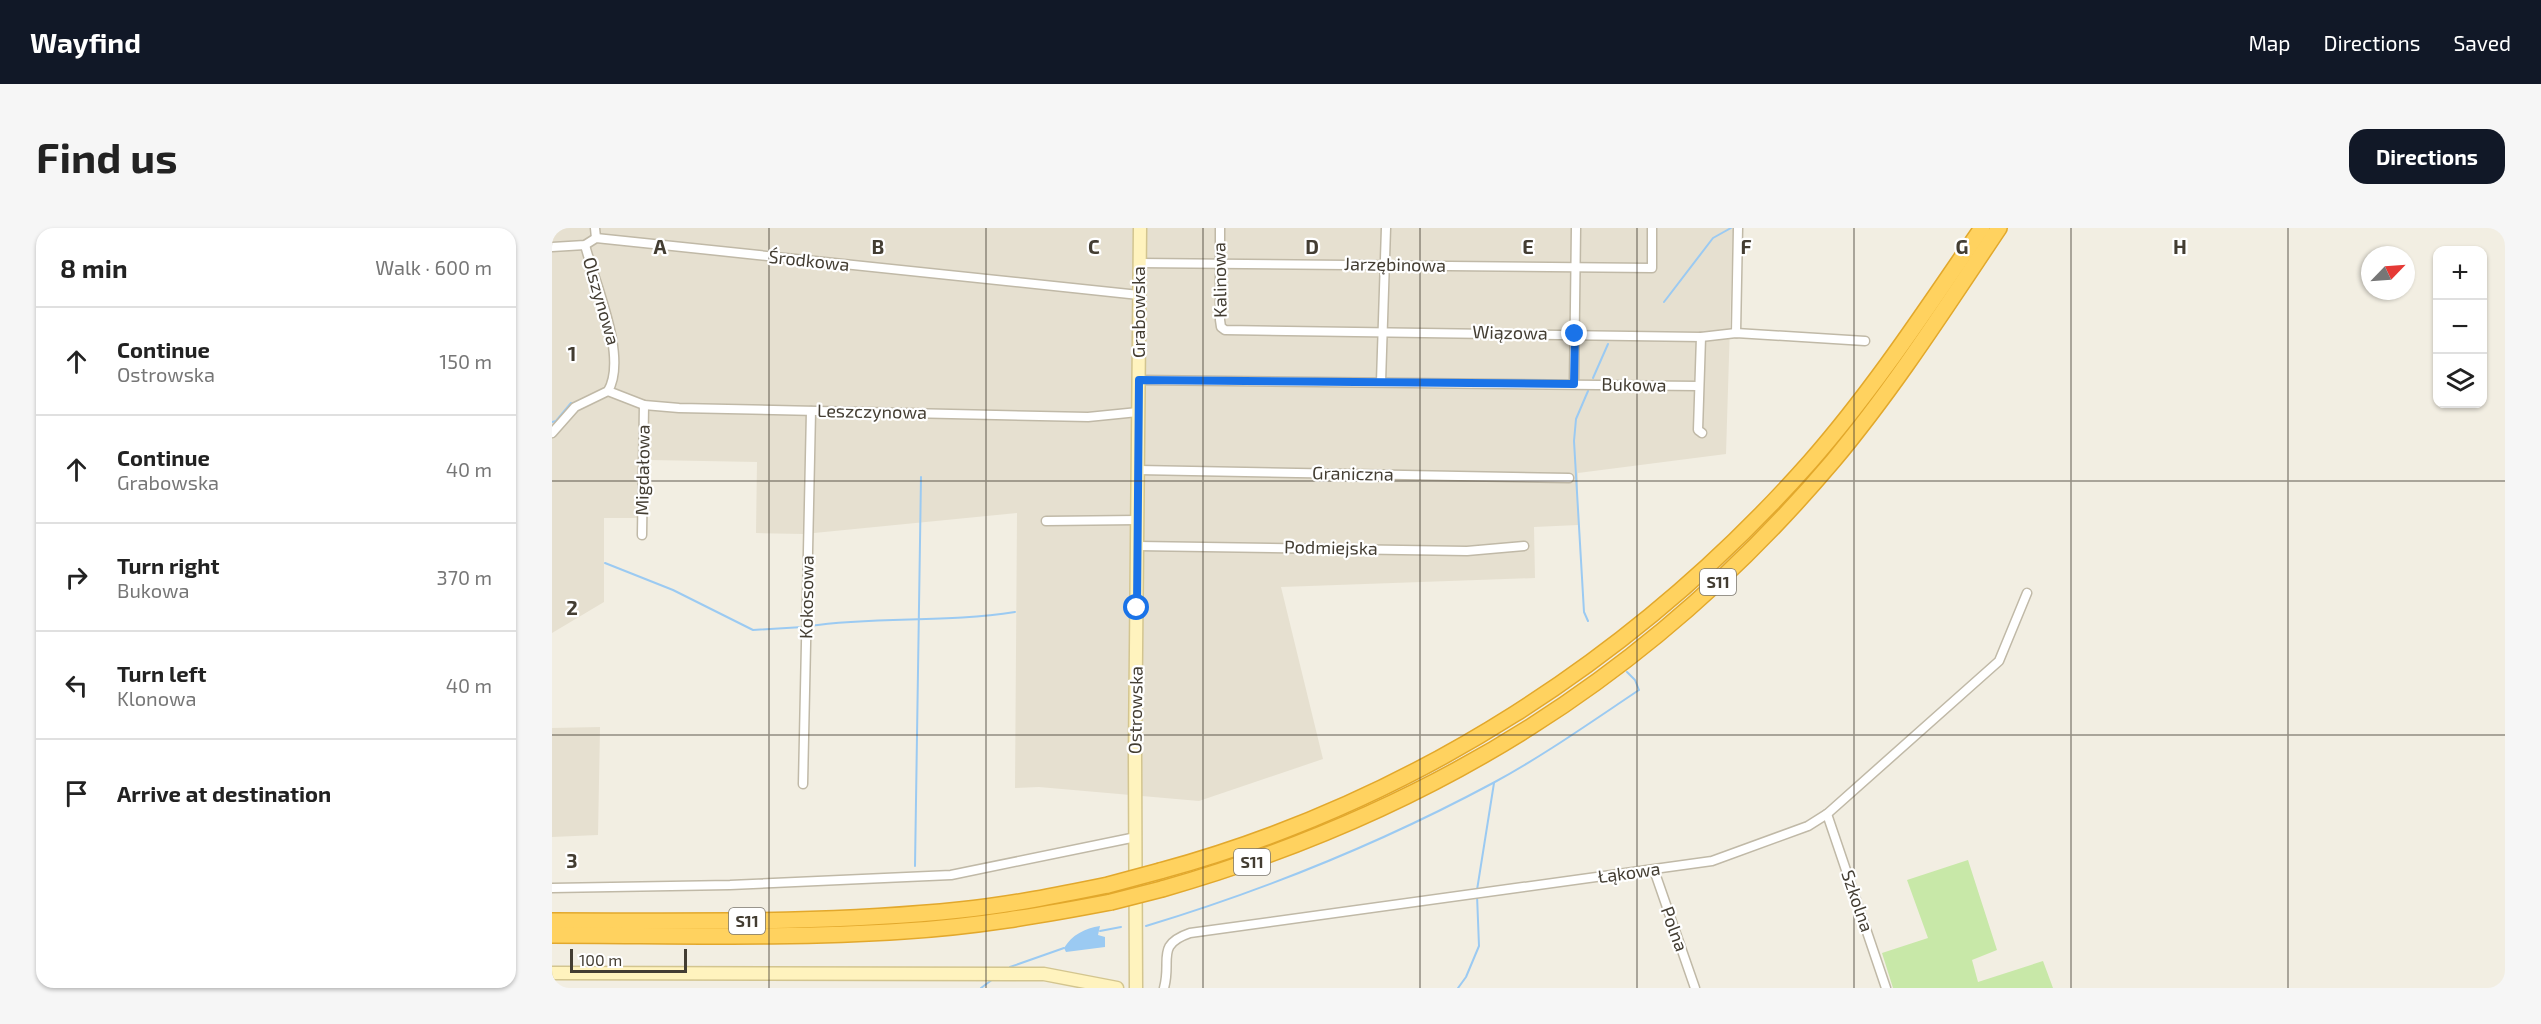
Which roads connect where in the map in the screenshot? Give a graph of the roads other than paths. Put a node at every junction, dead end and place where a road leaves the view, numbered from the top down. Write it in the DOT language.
graph roads {
  1 [pos="595,228"];
  2 [pos="1140,228"];
  3 [pos="1220,228"];
  4 [pos="1386,228"];
  5 [pos="1576,228"];
  6 [pos="1652,228"];
  7 [pos="1738,228"];
  8 [pos="1982,228"];
  9 [pos="1999,228"];
  10 [pos="596,238"];
  11 [pos="585,245"];
  12 [pos="552,247"];
  13 [pos="1220,262"];
  14 [pos="1139,263"];
  15 [pos="1385,264"];
  16 [pos="1576,268"];
  17 [pos="1139,295"];
  18 [pos="1226,330"];
  19 [pos="1382,332"];
  20 [pos="1736,333"];
  21 [pos="1575,334"];
  22 [pos="1701,337"];
  23 [pos="1865,341"];
  24 [pos="1139,380"];
  25 [pos="1381,382"];
  26 [pos="1574,384"];
  27 [pos="1698,386"];
  28 [pos="608,391"];
  29 [pos="644,405"];
  30 [pos="811,411"];
  31 [pos="1138,412"];
  32 [pos="1138,431"];
  33 [pos="552,433"];
  34 [pos="1702,433"];
  35 [pos="1138,470"];
  36 [pos="1569,478"];
  37 [pos="1138,520"];
  38 [pos="1046,521"];
  39 [pos="642,535"];
  40 [pos="1138,546"];
  41 [pos="1524,546"];
  42 [pos="2027,593"];
  43 [pos="803,784"];
  44 [pos="1827,814"];
  45 [pos="1136,837"];
  46 [pos="1654,870"];
  47 [pos="552,888"];
  48 [pos="552,921"];
  49 [pos="552,935"];
  50 [pos="552,973"];
  51 [pos="1117,988"];
  52 [pos="1136,988"];
  53 [pos="1164,988"];
  54 [pos="1695,988"];
  55 [pos="1887,988"];
  1 -- 10 [label="street, Olszynowa"];
  2 -- 14 [label="street, Grabowska"];
  3 -- 13 [label="street, Kalinowa"];
  4 -- 15 [label="street"];
  5 -- 16 [label="street"];
  6 -- 16 [label="street, Jarzębinowa"];
  7 -- 20 [label="street"];
  8 -- 48 [label="highway, S11, bridge"];
  9 -- 49 [label="highway, S11, bridge"];
  10 -- 11 [label="street"];
  10 -- 17 [label="street, Środkowa"];
  11 -- 12 [label="street"];
  11 -- 28 [label="street, Olszynowa"];
  13 -- 14 [label="street, Jarzębinowa"];
  13 -- 15 [label="street, Jarzębinowa"];
  13 -- 18 [label="street, Kalinowa"];
  14 -- 17 [label="street, Grabowska"];
  15 -- 16 [label="street, Jarzębinowa"];
  15 -- 19 [label="street"];
  16 -- 21 [label="street"];
  17 -- 24 [label="street, Grabowska"];
  18 -- 19 [label="street, Wiązowa"];
  19 -- 21 [label="street, Wiązowa"];
  19 -- 25 [label="street"];
  20 -- 22 [label="street, Wiązowa"];
  20 -- 23 [label="street, Wiązowa"];
  21 -- 22 [label="street, Wiązowa"];
  21 -- 26 [label="street"];
  22 -- 27 [label="street"];
  24 -- 25 [label="street, Bukowa"];
  24 -- 31 [label="street, Grabowska"];
  25 -- 26 [label="street, Bukowa"];
  26 -- 27 [label="street, Bukowa"];
  27 -- 34 [label="street"];
  28 -- 29 [label="street, Leszczynowa"];
  28 -- 33 [label="street"];
  29 -- 30 [label="street, Leszczynowa"];
  29 -- 39 [label="street, Migdałowa"];
  30 -- 31 [label="street, Leszczynowa"];
  30 -- 43 [label="street, Kokosowa"];
  31 -- 32 [label="street, Grabowska"];
  32 -- 35 [label="street, Ostrowska"];
  35 -- 36 [label="street, Graniczna"];
  35 -- 37 [label="street, Ostrowska"];
  37 -- 38 [label="street"];
  37 -- 40 [label="street, Ostrowska"];
  40 -- 41 [label="street, Podmiejska"];
  40 -- 45 [label="street, Ostrowska"];
  42 -- 44 [label="street, Łąkowa"];
  44 -- 46 [label="street, Łąkowa"];
  44 -- 55 [label="street, Szkolna"];
  45 -- 47 [label="street"];
  45 -- 52 [label="street, Ostrowska"];
  46 -- 53 [label="street, Łąkowa"];
  46 -- 54 [label="street, Polna"];
  50 -- 51 [label="street"];
}
